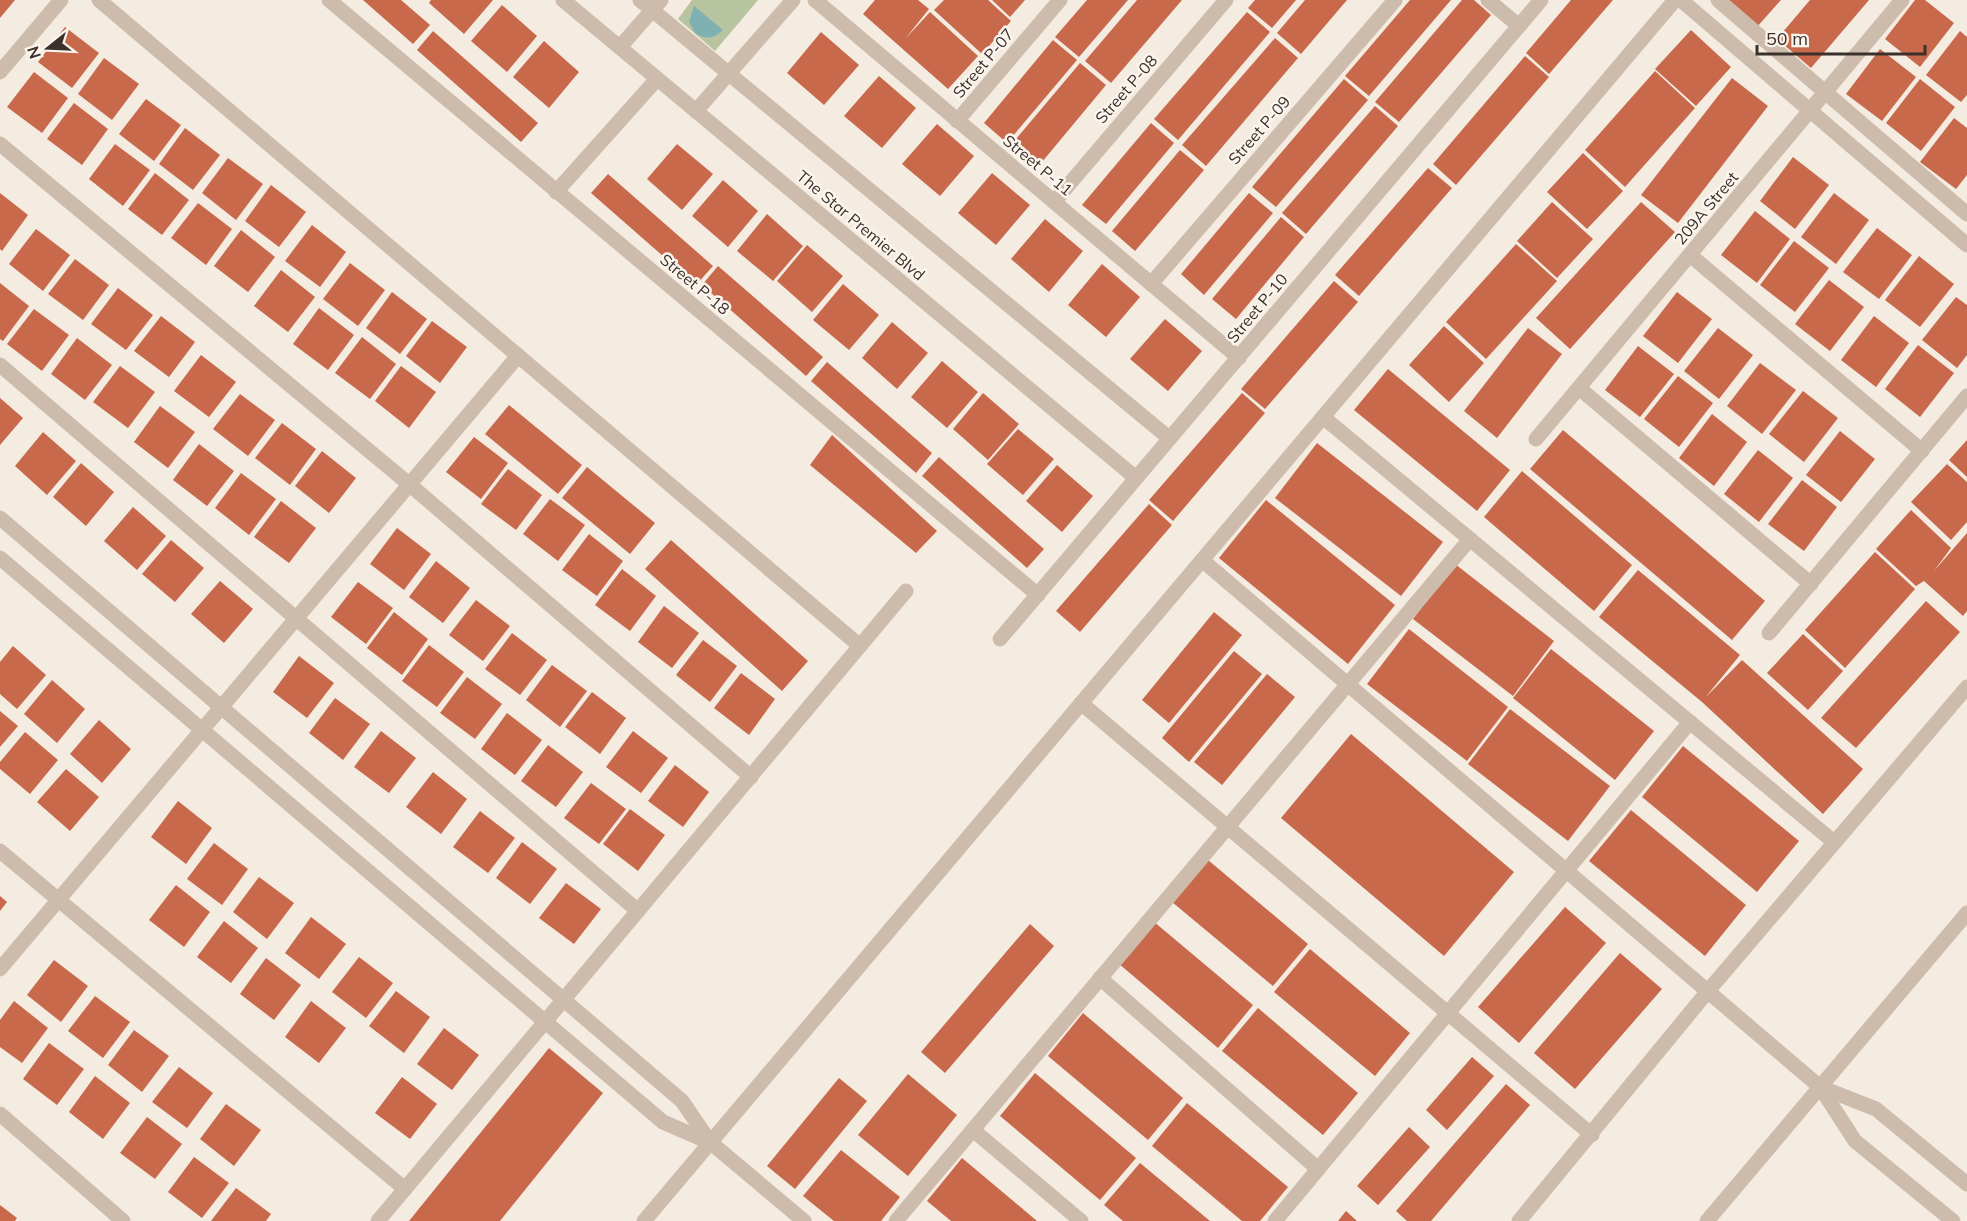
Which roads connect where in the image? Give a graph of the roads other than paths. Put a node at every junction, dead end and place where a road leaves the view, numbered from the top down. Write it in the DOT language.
graph roads {
  1 [pos="61,0"];
  2 [pos="99,0"];
  3 [pos="329,0"];
  4 [pos="563,0"];
  5 [pos="793,0"];
  6 [pos="815,0"];
  7 [pos="1060,0"];
  8 [pos="1226,0"];
  9 [pos="1395,0"];
  10 [pos="1488,0"];
  11 [pos="1541,0"];
  12 [pos="1675,0"];
  13 [pos="1681,0"];
  14 [pos="1718,0"];
  15 [pos="1902,0"];
  16 [pos="651,3"];
  17 [pos="1519,26"];
  18 [pos="620,47"];
  19 [pos="0,72"];
  20 [pos="729,74"];
  21 [pos="657,79"];
  22 [pos="1824,92"];
  23 [pos="1810,110"];
  24 [pos="696,111"];
  25 [pos="957,121"];
  26 [pos="0,144"];
  27 [pos="556,192"];
  28 [pos="1054,202"];
  29 [pos="1967,214"];
  30 [pos="1967,245"];
  31 [pos="1690,255"];
  32 [pos="1151,284"];
  33 [pos="518,356"];
  34 [pos="1239,357"];
  35 [pos="0,365"];
  36 [pos="1579,388"];
  37 [pos="1967,396"];
  38 [pos="1323,417"];
  39 [pos="1169,438"];
  40 [pos="1536,439"];
  41 [pos="1922,450"];
  42 [pos="1136,478"];
  43 [pos="409,484"];
  44 [pos="0,518"];
  45 [pos="1470,539"];
  46 [pos="0,558"];
  47 [pos="1202,560"];
  48 [pos="1811,584"];
  49 [pos="906,591"];
  50 [pos="1038,595"];
  51 [pos="297,618"];
  52 [pos="1769,633"];
  53 [pos="1000,639"];
  54 [pos="860,646"];
  55 [pos="1347,684"];
  56 [pos="1967,687"];
  57 [pos="1081,703"];
  58 [pos="221,707"];
  59 [pos="1690,723"];
  60 [pos="202,730"];
  61 [pos="751,777"];
  62 [pos="1228,826"];
  63 [pos="1834,842"];
  64 [pos="0,851"];
  65 [pos="1566,871"];
  66 [pos="58,901"];
  67 [pos="638,911"];
  68 [pos="1967,913"];
  69 [pos="0,969"];
  70 [pos="1100,978"];
  71 [pos="1708,992"];
  72 [pos="564,1000"];
  73 [pos="1449,1012"];
  74 [pos="545,1022"];
  75 [pos="1820,1087"];
  76 [pos="0,1114"];
  77 [pos="973,1130"];
  78 [pos="1592,1135"];
  79 [pos="710,1142"];
  80 [pos="1318,1169"];
  81 [pos="1967,1184"];
  82 [pos="405,1189"];
  83 [pos="123,1221"];
  84 [pos="378,1221"];
  85 [pos="644,1221"];
  86 [pos="804,1221"];
  87 [pos="896,1221"];
  88 [pos="1081,1221"];
  89 [pos="1275,1221"];
  90 [pos="1519,1221"];
  91 [pos="1707,1221"];
  92 [pos="1953,1221"];
  1 -- 19 [label="street"];
  2 -- 33 [label="street"];
  3 -- 27 [label="street, Street P-18"];
  4 -- 18 [label="street, The Star Premier Blvd"];
  5 -- 20 [label="street"];
  6 -- 25 [label="street, Street P-11"];
  7 -- 25 [label="street, Street P-07"];
  8 -- 28 [label="street, Street P-08"];
  9 -- 32 [label="street, Street P-09"];
  10 -- 17 [label="street"];
  11 -- 17 [label="street, Street P-10"];
  12 -- 38 [label="street"];
  13 -- 23 [label="street"];
  14 -- 22 [label="street"];
  15 -- 22 [label="street, 209A Street"];
  16 -- 18 [label="street"];
  16 -- 20 [label="street, The Star Premier Blvd"];
  17 -- 34 [label="street, Street P-10"];
  18 -- 21 [label="street, The Star Premier Blvd"];
  20 -- 24 [label="street"];
  20 -- 39 [label="street, The Star Premier Blvd"];
  21 -- 24 [label="street, The Star Premier Blvd"];
  21 -- 27 [label="street"];
  22 -- 23 [label="street, 209A Street"];
  22 -- 29 [label="street"];
  23 -- 30 [label="street"];
  23 -- 31 [label="street, 209A Street"];
  24 -- 42 [label="street, The Star Premier Blvd"];
  25 -- 28 [label="street, Street P-11"];
  26 -- 43 [label="street"];
  27 -- 50 [label="street, Street P-18"];
  28 -- 32 [label="street, Street P-11"];
  31 -- 36 [label="street, 209A Street"];
  31 -- 41 [label="street"];
  32 -- 34 [label="street, Street P-11"];
  33 -- 43 [label="street"];
  33 -- 54 [label="street"];
  34 -- 39 [label="street, Street P-10"];
  35 -- 51 [label="street"];
  36 -- 40 [label="street, 209A Street"];
  36 -- 48 [label="street"];
  37 -- 41 [label="street"];
  38 -- 45 [label="street"];
  38 -- 47 [label="street"];
  39 -- 42 [label="street, Street P-10"];
  41 -- 48 [label="street"];
  42 -- 50 [label="street, Street P-10"];
  43 -- 51 [label="street"];
  43 -- 61 [label="street"];
  44 -- 58 [label="street"];
  45 -- 55 [label="street"];
  45 -- 59 [label="street"];
  46 -- 60 [label="street"];
  47 -- 55 [label="street"];
  47 -- 57 [label="street"];
  48 -- 52 [label="street"];
  49 -- 54 [label="street"];
  50 -- 53 [label="street, Street P-10"];
  51 -- 58 [label="street"];
  51 -- 67 [label="street"];
  54 -- 61 [label="street"];
  55 -- 62 [label="street"];
  55 -- 65 [label="street"];
  56 -- 63 [label="street"];
  57 -- 62 [label="street"];
  57 -- 79 [label="street"];
  58 -- 60 [label="street"];
  58 -- 72 [label="street"];
  59 -- 63 [label="street"];
  59 -- 65 [label="street"];
  60 -- 66 [label="street"];
  60 -- 74 [label="street"];
  61 -- 67 [label="street"];
  62 -- 70 [label="street"];
  62 -- 73 [label="street"];
  63 -- 71 [label="street"];
  64 -- 66 [label="street"];
  65 -- 71 [label="street"];
  65 -- 73 [label="street"];
  66 -- 69 [label="street"];
  66 -- 82 [label="street"];
  67 -- 72 [label="street"];
  68 -- 75 [label="street"];
  70 -- 77 [label="street"];
  70 -- 80 [label="street"];
  71 -- 75 [label="street"];
  71 -- 78 [label="street"];
  72 -- 74 [label="street"];
  72 -- 79 [label="street"];
  73 -- 78 [label="street"];
  73 -- 80 [label="street"];
  74 -- 79 [label="street"];
  74 -- 82 [label="street"];
  75 -- 81 [label="street"];
  75 -- 91 [label="street"];
  75 -- 92 [label="street"];
  76 -- 83 [label="street"];
  77 -- 87 [label="street"];
  77 -- 88 [label="street"];
  78 -- 90 [label="street"];
  79 -- 85 [label="street"];
  79 -- 86 [label="street"];
  80 -- 89 [label="street"];
  82 -- 84 [label="street"];
}
